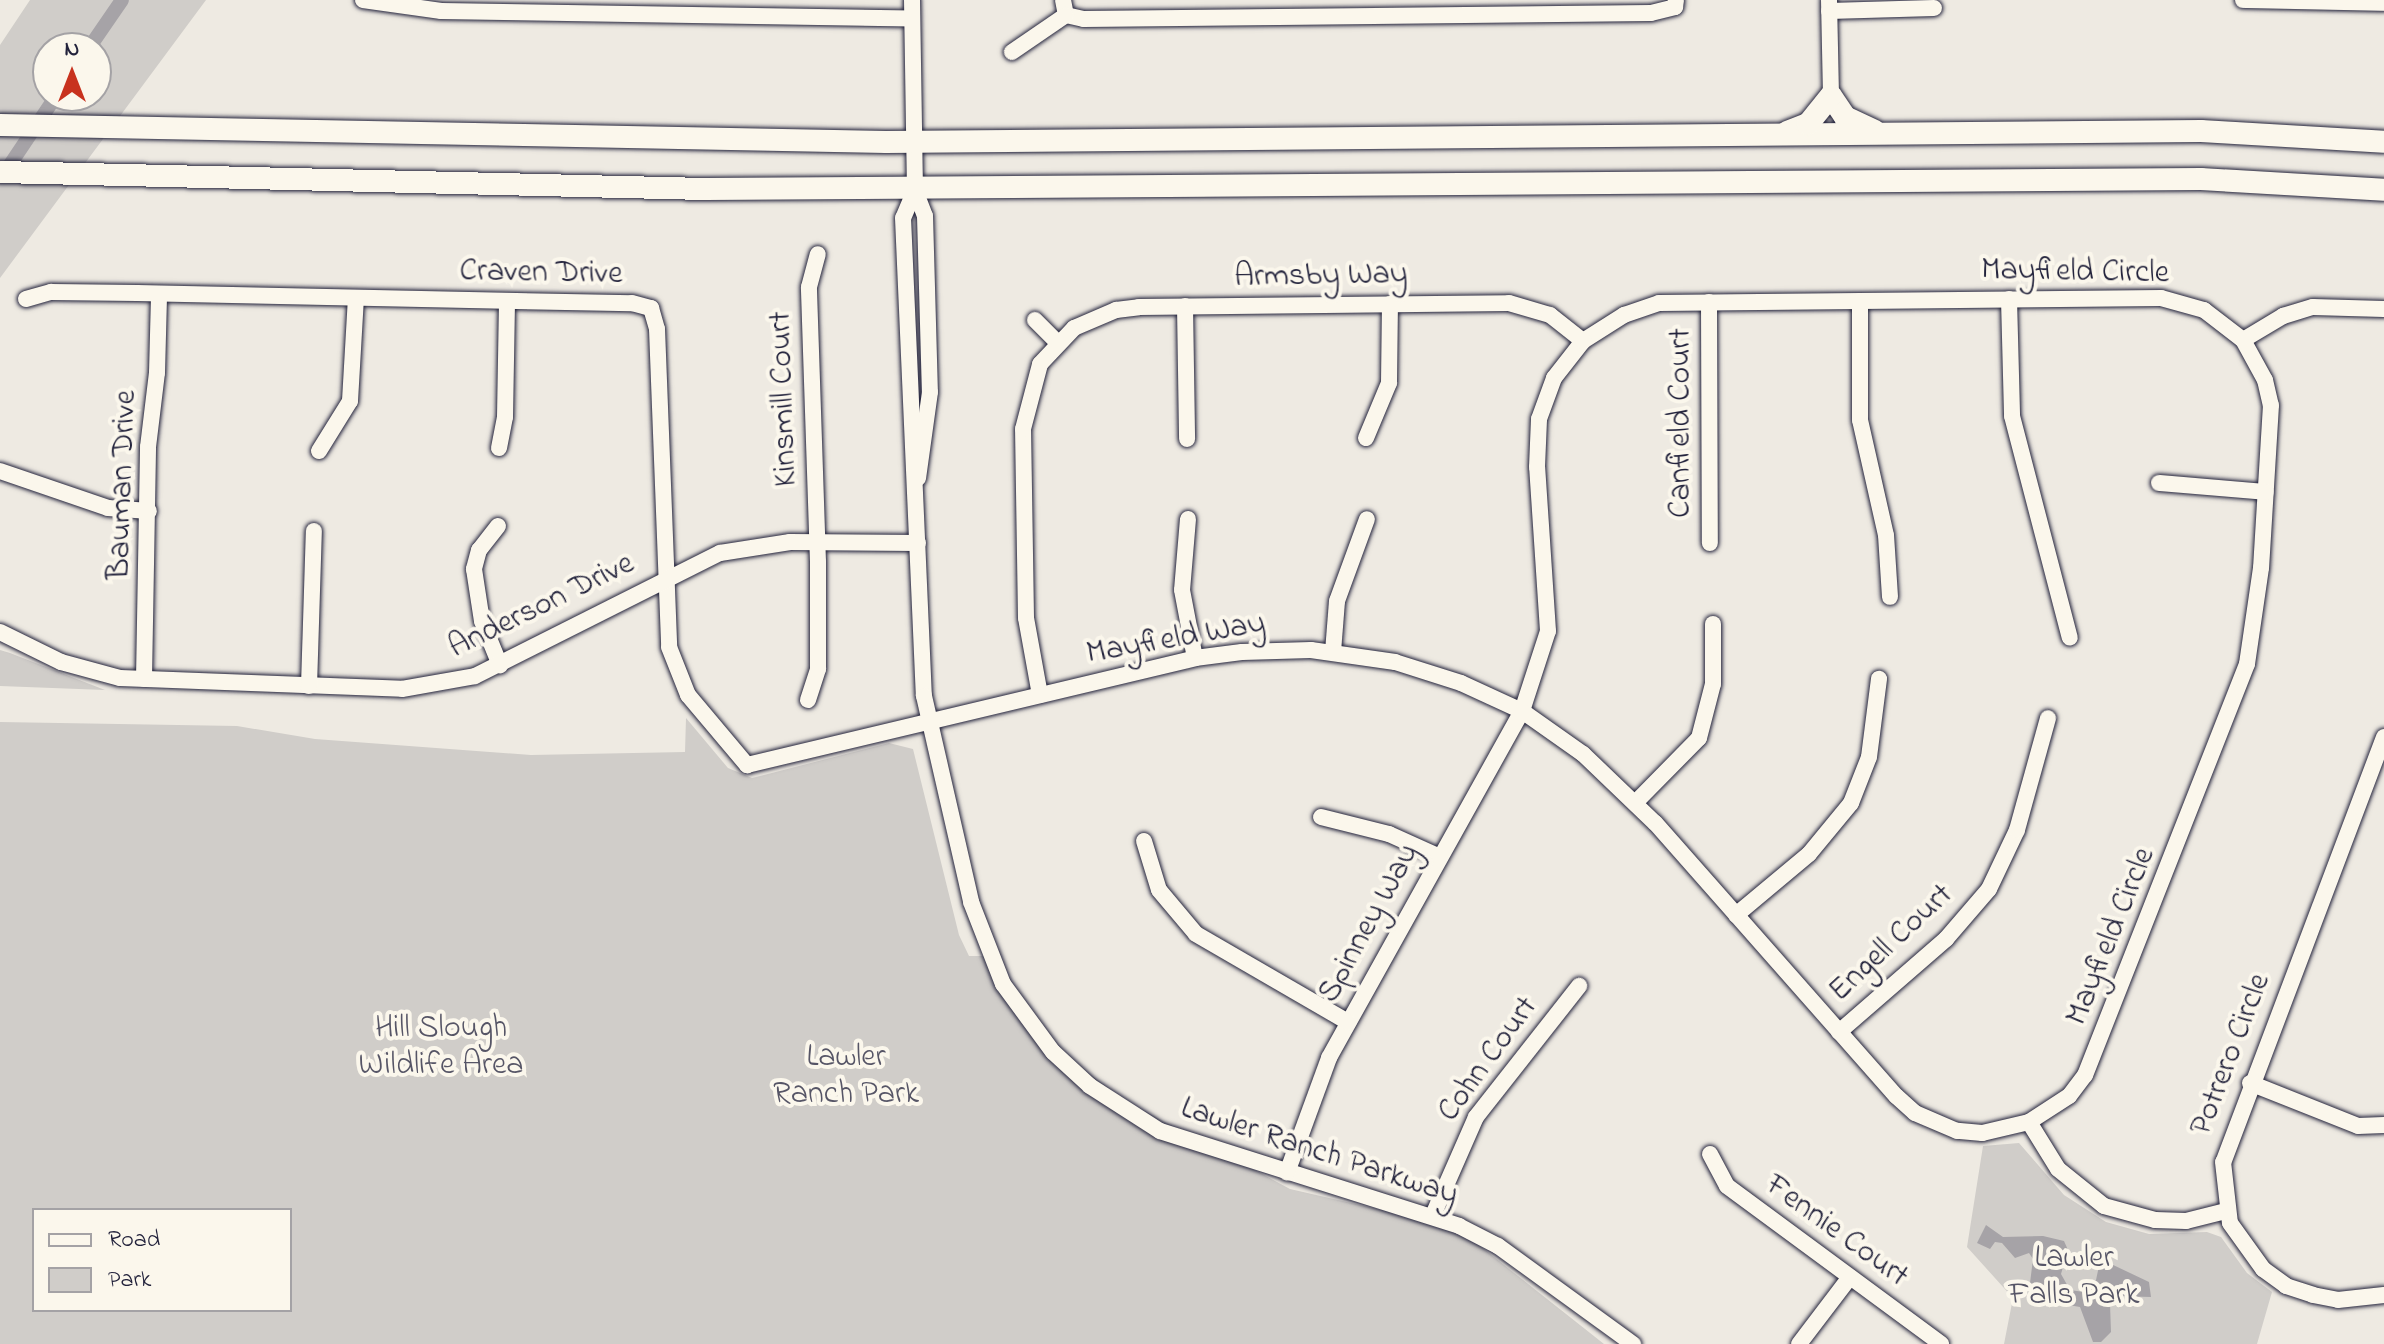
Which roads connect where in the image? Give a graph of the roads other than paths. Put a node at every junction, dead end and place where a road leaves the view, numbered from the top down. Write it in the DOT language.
graph roads {
  1 [pos="363,0"];
  2 [pos="912,0"];
  3 [pos="2243,0"];
  4 [pos="386,2"];
  5 [pos="2354,2"];
  6 [pos="2384,3"];
  7 [pos="1675,4"];
  8 [pos="1829,6"];
  9 [pos="759,8"];
  10 [pos="1064,8"];
  11 [pos="1934,8"];
  12 [pos="912,18"];
  13 [pos="1012,52"];
  14 [pos="1831,96"];
  15 [pos="0,125"];
  16 [pos="1882,135"];
  17 [pos="1776,136"];
  18 [pos="2384,142"];
  19 [pos="916,143"];
  20 [pos="0,172"];
  21 [pos="915,190"];
  22 [pos="2384,190"];
  23 [pos="818,254"];
  24 [pos="159,294"];
  25 [pos="356,298"];
  26 [pos="26,299"];
  27 [pos="2009,299"];
  28 [pos="507,301"];
  29 [pos="1860,301"];
  30 [pos="1709,302"];
  31 [pos="1390,304"];
  32 [pos="1185,306"];
  33 [pos="2384,309"];
  34 [pos="1035,320"];
  35 [pos="2243,340"];
  36 [pos="1583,341"];
  37 [pos="1057,342"];
  38 [pos="1366,438"];
  39 [pos="1187,439"];
  40 [pos="499,448"];
  41 [pos="319,451"];
  42 [pos="0,471"];
  43 [pos="2159,483"];
  44 [pos="2266,492"];
  45 [pos="149,511"];
  46 [pos="1188,519"];
  47 [pos="1367,519"];
  48 [pos="498,526"];
  49 [pos="314,531"];
  50 [pos="818,542"];
  51 [pos="918,543"];
  52 [pos="1710,543"];
  53 [pos="666,578"];
  54 [pos="1890,597"];
  55 [pos="1713,624"];
  56 [pos="0,632"];
  57 [pos="2070,638"];
  58 [pos="1333,652"];
  59 [pos="1195,658"];
  60 [pos="500,665"];
  61 [pos="144,679"];
  62 [pos="1879,679"];
  63 [pos="309,686"];
  64 [pos="1040,695"];
  65 [pos="808,700"];
  66 [pos="1522,711"];
  67 [pos="2048,718"];
  68 [pos="929,721"];
  69 [pos="2384,737"];
  70 [pos="1635,803"];
  71 [pos="1321,817"];
  72 [pos="1144,841"];
  73 [pos="1440,857"];
  74 [pos="1736,915"];
  75 [pos="1579,986"];
  76 [pos="1348,1022"];
  77 [pos="1839,1032"];
  78 [pos="2250,1083"];
  79 [pos="2029,1122"];
  80 [pos="2384,1125"];
  81 [pos="1710,1154"];
  82 [pos="1287,1173"];
  83 [pos="2226,1211"];
  84 [pos="1433,1215"];
  85 [pos="1850,1277"];
  86 [pos="2384,1295"];
  87 [pos="1633,1344"];
  88 [pos="1799,1344"];
  89 [pos="1941,1344"];
  1 -- 4 [label="street"];
  2 -- 12 [label="street, Lawler Ranch Parkway"];
  3 -- 5 [label="street"];
  4 -- 9 [label="street"];
  5 -- 6 [label="street"];
  7 -- 10 [label="street"];
  8 -- 11 [label="street"];
  8 -- 14 [label="street"];
  9 -- 12 [label="street"];
  10 -- 13 [label="street"];
  12 -- 19 [label="street, Lawler Ranch Parkway"];
  14 -- 16 [label="highway"];
  14 -- 17 [label="highway"];
  15 -- 19 [label="highway"];
  16 -- 17 [label="highway"];
  16 -- 18 [label="highway"];
  17 -- 19 [label="highway"];
  19 -- 21 [label="street, Lawler Ranch Parkway"];
  20 -- 21 [label="highway"];
  21 -- 22 [label="highway"];
  21 -- 51 [label="street, Lawler Ranch Parkway"];
  23 -- 50 [label="street, Kinsmill Court"];
  24 -- 25 [label="street, Craven Drive"];
  24 -- 26 [label="street, Craven Drive"];
  24 -- 45 [label="street, Bauman Drive"];
  25 -- 28 [label="street, Craven Drive"];
  25 -- 41 [label="street"];
  27 -- 29 [label="street, Mayfield Circle"];
  27 -- 35 [label="street, Mayfield Circle"];
  27 -- 57 [label="street"];
  28 -- 40 [label="street"];
  28 -- 53 [label="street, Craven Drive"];
  29 -- 30 [label="street, Mayfield Circle"];
  29 -- 54 [label="street"];
  30 -- 36 [label="street, Mayfield Circle"];
  30 -- 52 [label="street, Canfield Court"];
  31 -- 32 [label="street, Armsby Way"];
  31 -- 36 [label="street, Armsby Way"];
  31 -- 38 [label="street"];
  32 -- 37 [label="street, Armsby Way"];
  32 -- 39 [label="street"];
  33 -- 35 [label="street"];
  34 -- 37 [label="street"];
  35 -- 44 [label="street, Mayfield Circle"];
  36 -- 66 [label="street, Mayfield Circle"];
  37 -- 64 [label="street, Armsby Way"];
  42 -- 45 [label="street"];
  43 -- 44 [label="street"];
  44 -- 79 [label="street, Mayfield Circle"];
  45 -- 61 [label="street, Bauman Drive"];
  46 -- 59 [label="street"];
  47 -- 58 [label="street"];
  48 -- 60 [label="street"];
  49 -- 63 [label="street"];
  50 -- 51 [label="street, Anderson Drive"];
  50 -- 53 [label="street, Anderson Drive"];
  50 -- 65 [label="street, Kinsmill Court"];
  51 -- 68 [label="street, Lawler Ranch Parkway"];
  53 -- 60 [label="street, Anderson Drive"];
  53 -- 68 [label="street, Mayfield Way"];
  55 -- 70 [label="street"];
  56 -- 61 [label="street, Anderson Drive"];
  58 -- 59 [label="street, Mayfield Way"];
  58 -- 66 [label="street, Mayfield Way"];
  59 -- 64 [label="street, Mayfield Way"];
  60 -- 63 [label="street, Anderson Drive"];
  61 -- 63 [label="street, Anderson Drive"];
  62 -- 74 [label="street"];
  64 -- 68 [label="street, Mayfield Way"];
  66 -- 70 [label="street, Mayfield Circle"];
  66 -- 73 [label="street, Spinney Way"];
  67 -- 77 [label="street, Engell Court"];
  68 -- 82 [label="street, Lawler Ranch Parkway"];
  69 -- 78 [label="street, Potrero Circle"];
  70 -- 74 [label="street, Mayfield Circle"];
  71 -- 73 [label="street"];
  72 -- 76 [label="street"];
  73 -- 76 [label="street, Spinney Way"];
  74 -- 77 [label="street, Mayfield Circle"];
  75 -- 84 [label="street, Cohn Court"];
  76 -- 82 [label="street, Spinney Way"];
  77 -- 79 [label="street, Mayfield Circle"];
  78 -- 80 [label="street"];
  78 -- 83 [label="street, Potrero Circle"];
  79 -- 83 [label="street"];
  81 -- 85 [label="street, Fennie Court"];
  82 -- 84 [label="street, Lawler Ranch Parkway"];
  83 -- 86 [label="street, Potrero Circle"];
  84 -- 87 [label="street, Lawler Ranch Parkway"];
  85 -- 88 [label="street"];
  85 -- 89 [label="street, Fennie Court"];
}
